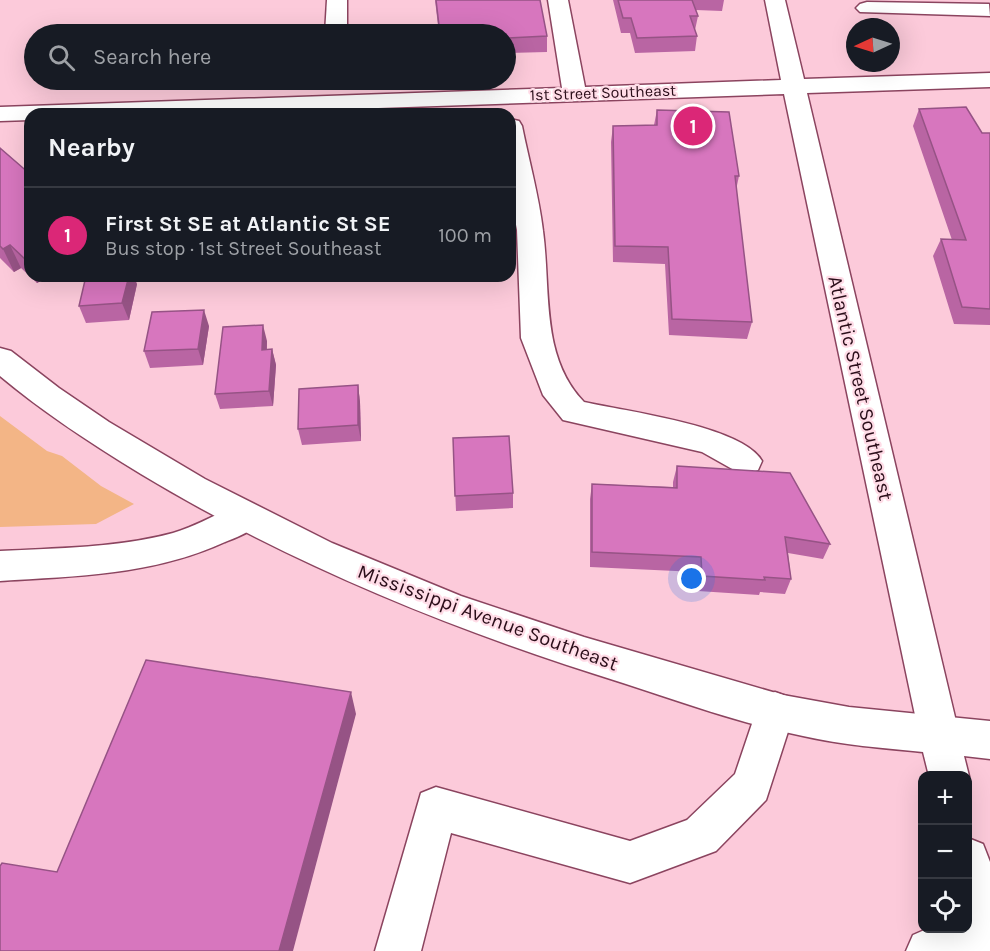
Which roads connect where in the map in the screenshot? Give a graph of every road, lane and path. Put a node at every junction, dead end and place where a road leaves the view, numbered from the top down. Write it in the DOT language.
graph roads {
  1 [pos="337,0"];
  2 [pos="558,0"];
  3 [pos="775,0"];
  4 [pos="867,8"];
  5 [pos="987,8"];
  6 [pos="336,24"];
  7 [pos="982,80"];
  8 [pos="793,86"];
  9 [pos="334,91"];
  10 [pos="575,93"];
  11 [pos="990,104"];
  12 [pos="506,105"];
  13 [pos="168,108"];
  14 [pos="24,113"];
  15 [pos="0,114"];
  16 [pos="516,157"];
  17 [pos="0,359"];
  18 [pos="746,461"];
  19 [pos="245,517"];
  20 [pos="0,566"];
  21 [pos="775,710"];
  22 [pos="939,734"];
  23 [pos="990,740"];
  24 [pos="948,771"];
  25 [pos="972,876"];
  26 [pos="987,941"];
  27 [pos="398,951"];
  28 [pos="929,951"];
  1 -- 6 [label="street"];
  2 -- 10 [label="street"];
  3 -- 8 [label="street, Atlantic Street Southeast"];
  4 -- 5 [label="street"];
  7 -- 8 [label="street, 1st Street Southeast"];
  7 -- 11 [label="street"];
  8 -- 10 [label="street, 1st Street Southeast"];
  8 -- 22 [label="street, Atlantic Street Southeast"];
  9 -- 12 [label="street, 1st Street Southeast"];
  9 -- 13 [label="street, 1st Street Southeast"];
  10 -- 12 [label="street, 1st Street Southeast"];
  14 -- 15 [label="street, 1st Street Southeast"];
  16 -- 18 [label="street"];
  17 -- 19 [label="street, Mississippi Avenue Southeast"];
  19 -- 20 [label="street"];
  19 -- 21 [label="street, Mississippi Avenue Southeast"];
  21 -- 22 [label="street, Mississippi Avenue Southeast"];
  21 -- 27 [label="street"];
  22 -- 23 [label="street, Mississippi Avenue Southeast"];
  22 -- 24 [label="street, Atlantic Street Southeast"];
  25 -- 26 [label="street"];
  26 -- 28 [label="street"];
}
